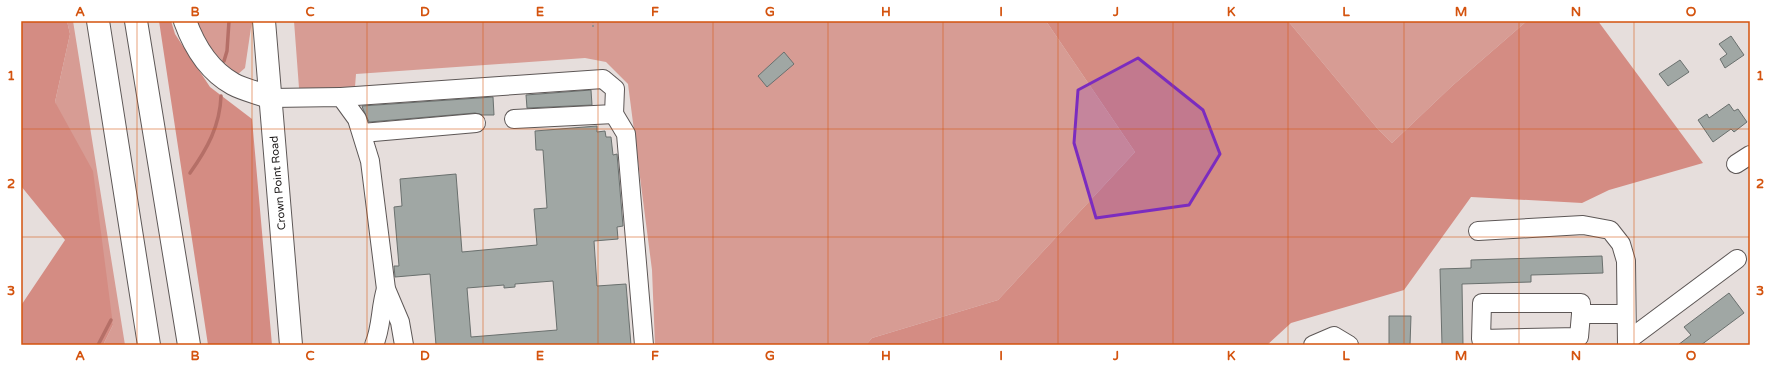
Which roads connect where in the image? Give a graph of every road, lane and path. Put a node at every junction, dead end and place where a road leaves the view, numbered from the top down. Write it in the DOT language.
graph roads {
  1 [pos="98,21"];
  2 [pos="136,21"];
  3 [pos="185,21"];
  4 [pos="264,21"];
  5 [pos="594,21"];
  6 [pos="593,28"];
  7 [pos="341,97"];
  8 [pos="271,98"];
  9 [pos="614,114"];
  10 [pos="514,119"];
  11 [pos="476,123"];
  12 [pos="362,133"];
  13 [pos="1478,231"];
  14 [pos="1737,259"];
  15 [pos="386,289"];
  16 [pos="144,311"];
  17 [pos="1581,314"];
  18 [pos="1626,314"];
  19 [pos="1627,343"];
  20 [pos="142,345"];
  21 [pos="149,345"];
  22 [pos="188,345"];
  23 [pos="291,345"];
  24 [pos="374,345"];
  25 [pos="404,345"];
  26 [pos="644,345"];
  27 [pos="1313,345"];
  28 [pos="1349,345"];
  1 -- 16 [label="main road"];
  2 -- 22 [label="main road"];
  3 -- 8 [label="main road"];
  4 -- 8 [label="main road, Crown Point Road"];
  5 -- 6 [label="path"];
  7 -- 8 [label="street"];
  7 -- 9 [label="street"];
  7 -- 12 [label="street"];
  8 -- 23 [label="main road, Crown Point Road"];
  9 -- 10 [label="street"];
  9 -- 26 [label="street"];
  11 -- 12 [label="street"];
  12 -- 15 [label="street"];
  13 -- 18 [label="street"];
  14 -- 19 [label="street"];
  15 -- 24 [label="street"];
  15 -- 25 [label="street"];
  16 -- 20 [label="main road"];
  16 -- 21 [label="main road"];
  17 -- 17 [label="street"];
  17 -- 18 [label="street"];
  18 -- 19 [label="street"];
  27 -- 28 [label="street"];
}
